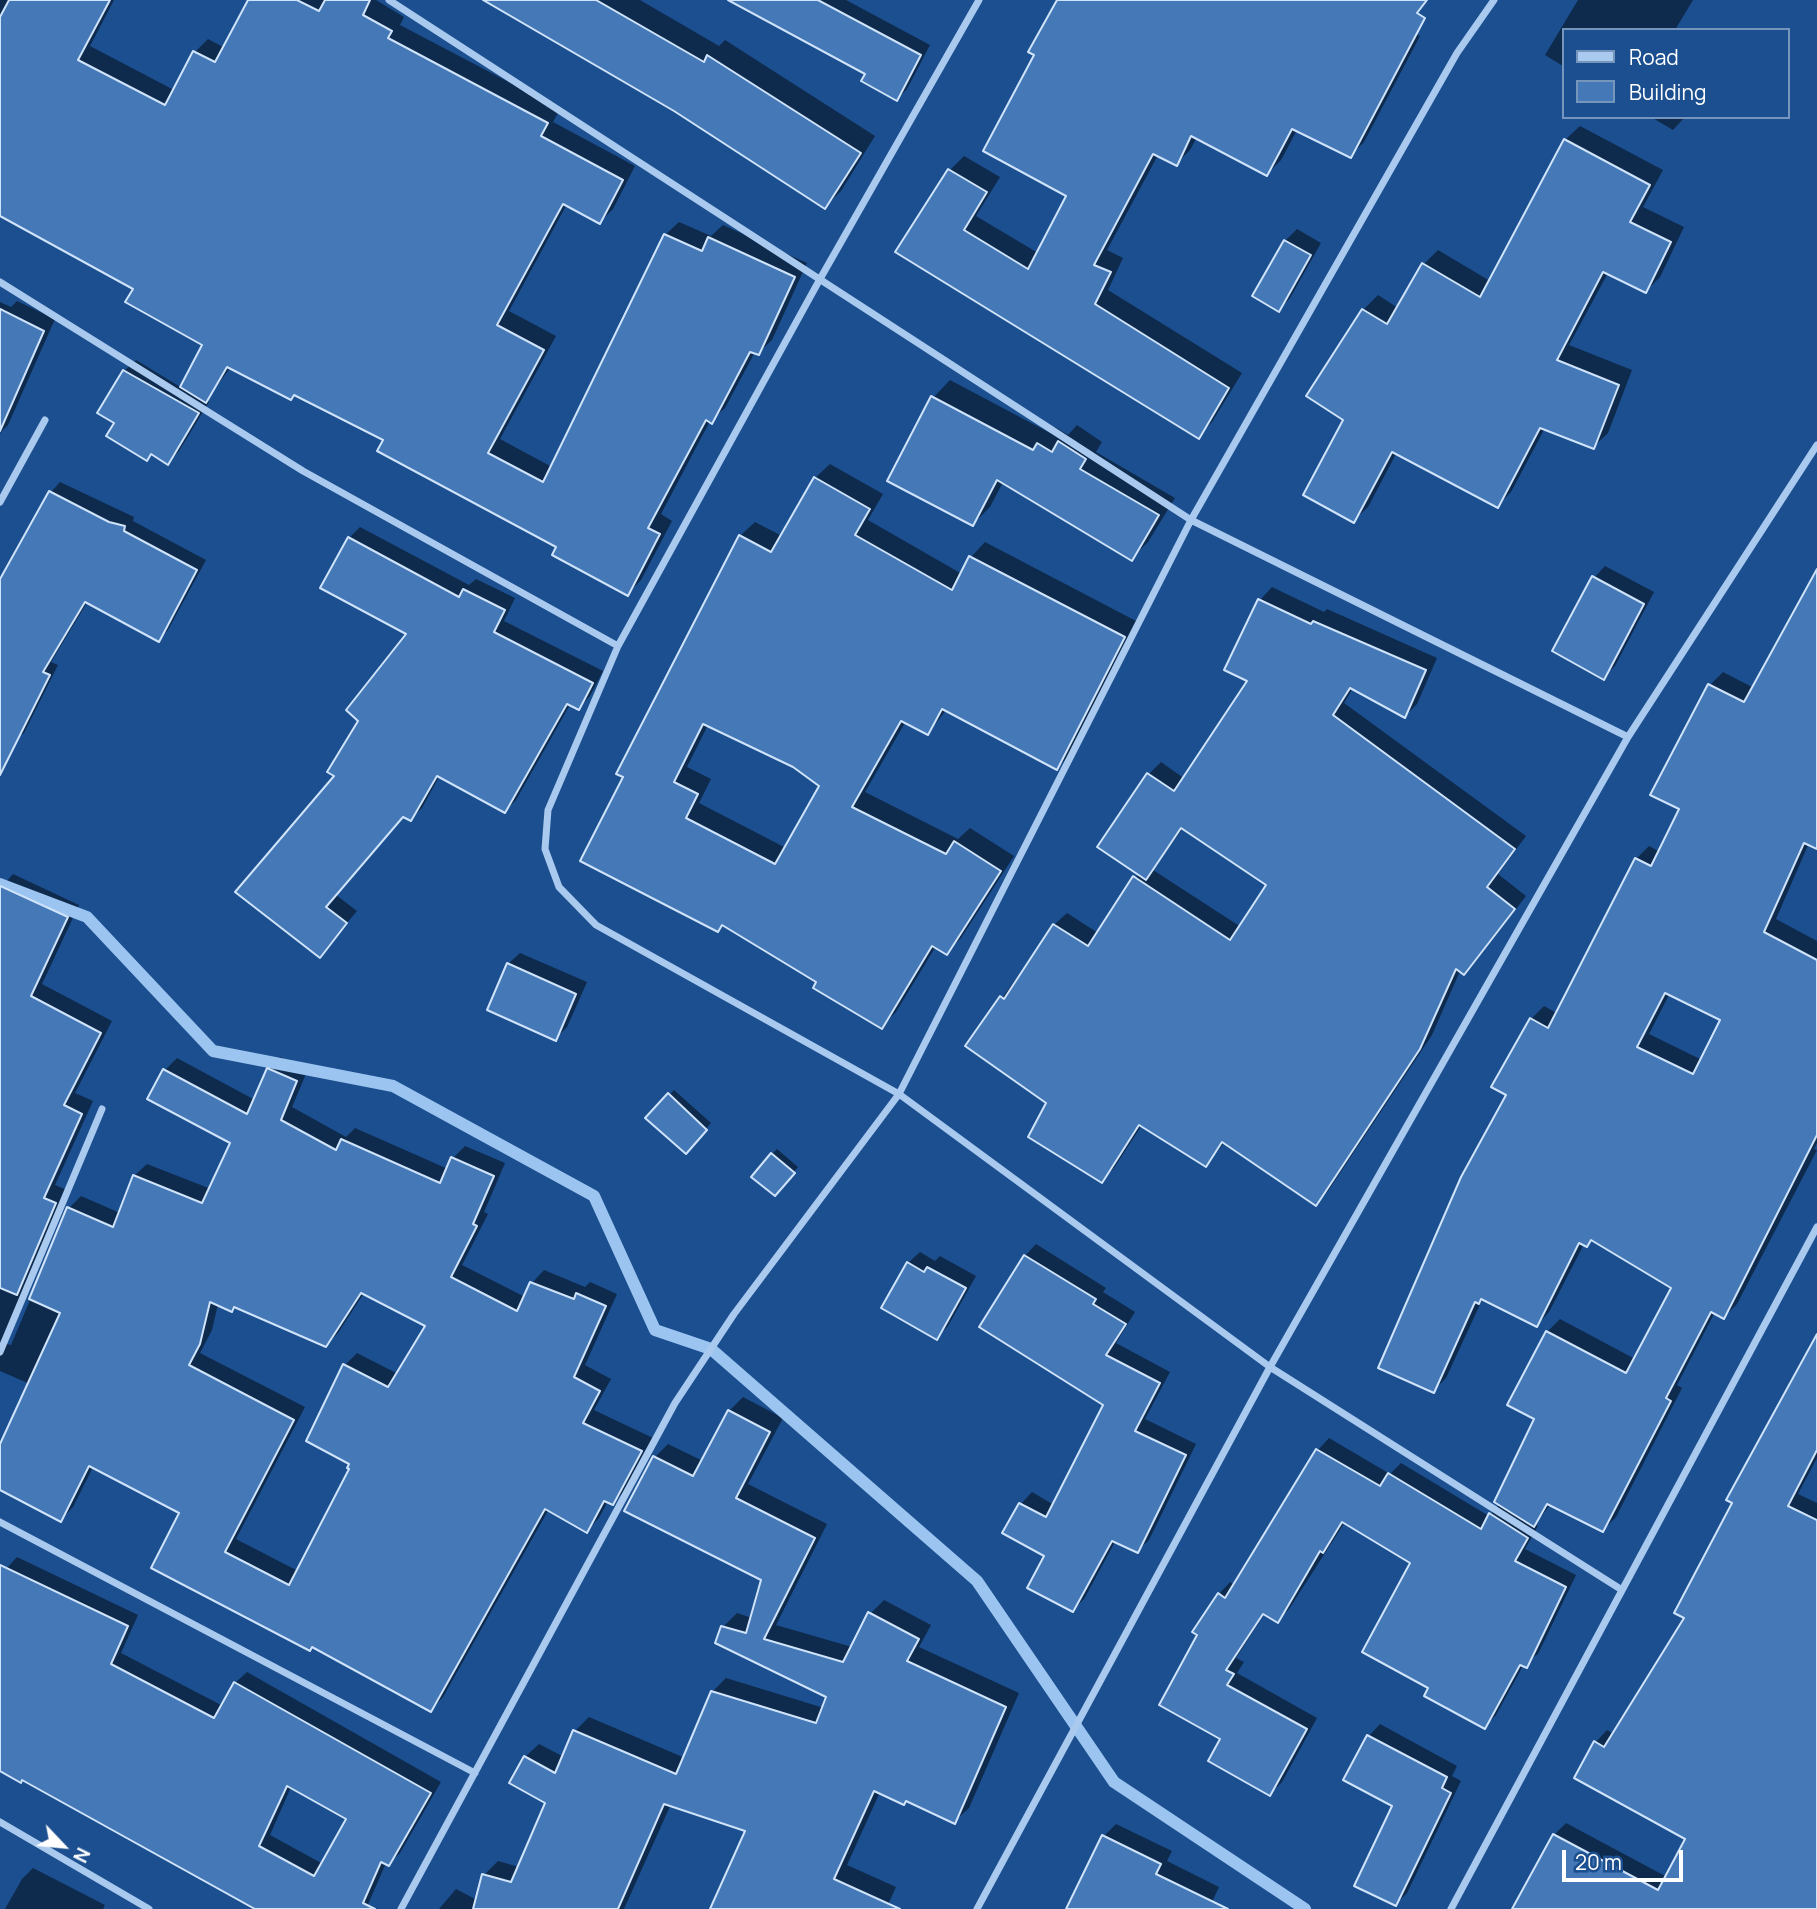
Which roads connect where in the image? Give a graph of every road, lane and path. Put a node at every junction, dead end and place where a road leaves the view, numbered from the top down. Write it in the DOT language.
graph roads {
  1 [pos="389,0"];
  2 [pos="979,0"];
  3 [pos="1494,0"];
  4 [pos="820,279"];
  5 [pos="0,282"];
  6 [pos="45,420"];
  7 [pos="1817,445"];
  8 [pos="0,502"];
  9 [pos="1191,520"];
  10 [pos="618,646"];
  11 [pos="1628,737"];
  12 [pos="899,1094"];
  13 [pos="102,1109"];
  14 [pos="1817,1227"];
  15 [pos="0,1353"];
  16 [pos="1270,1367"];
  17 [pos="0,1522"];
  18 [pos="1622,1590"];
  19 [pos="475,1773"];
  20 [pos="0,1822"];
  21 [pos="149,1909"];
  22 [pos="401,1909"];
  23 [pos="977,1909"];
  24 [pos="1451,1909"];
  1 -- 4 [label="street"];
  2 -- 4 [label="street"];
  3 -- 9 [label="street"];
  4 -- 9 [label="street"];
  4 -- 10 [label="street"];
  5 -- 10 [label="street"];
  6 -- 8 [label="street"];
  7 -- 11 [label="street"];
  9 -- 11 [label="street"];
  9 -- 12 [label="street"];
  10 -- 12 [label="street"];
  11 -- 16 [label="street"];
  12 -- 16 [label="street"];
  12 -- 19 [label="street"];
  13 -- 15 [label="street"];
  14 -- 18 [label="street"];
  16 -- 18 [label="street"];
  16 -- 23 [label="street"];
  17 -- 19 [label="street"];
  18 -- 24 [label="street"];
  19 -- 22 [label="street"];
  20 -- 21 [label="street"];
}
